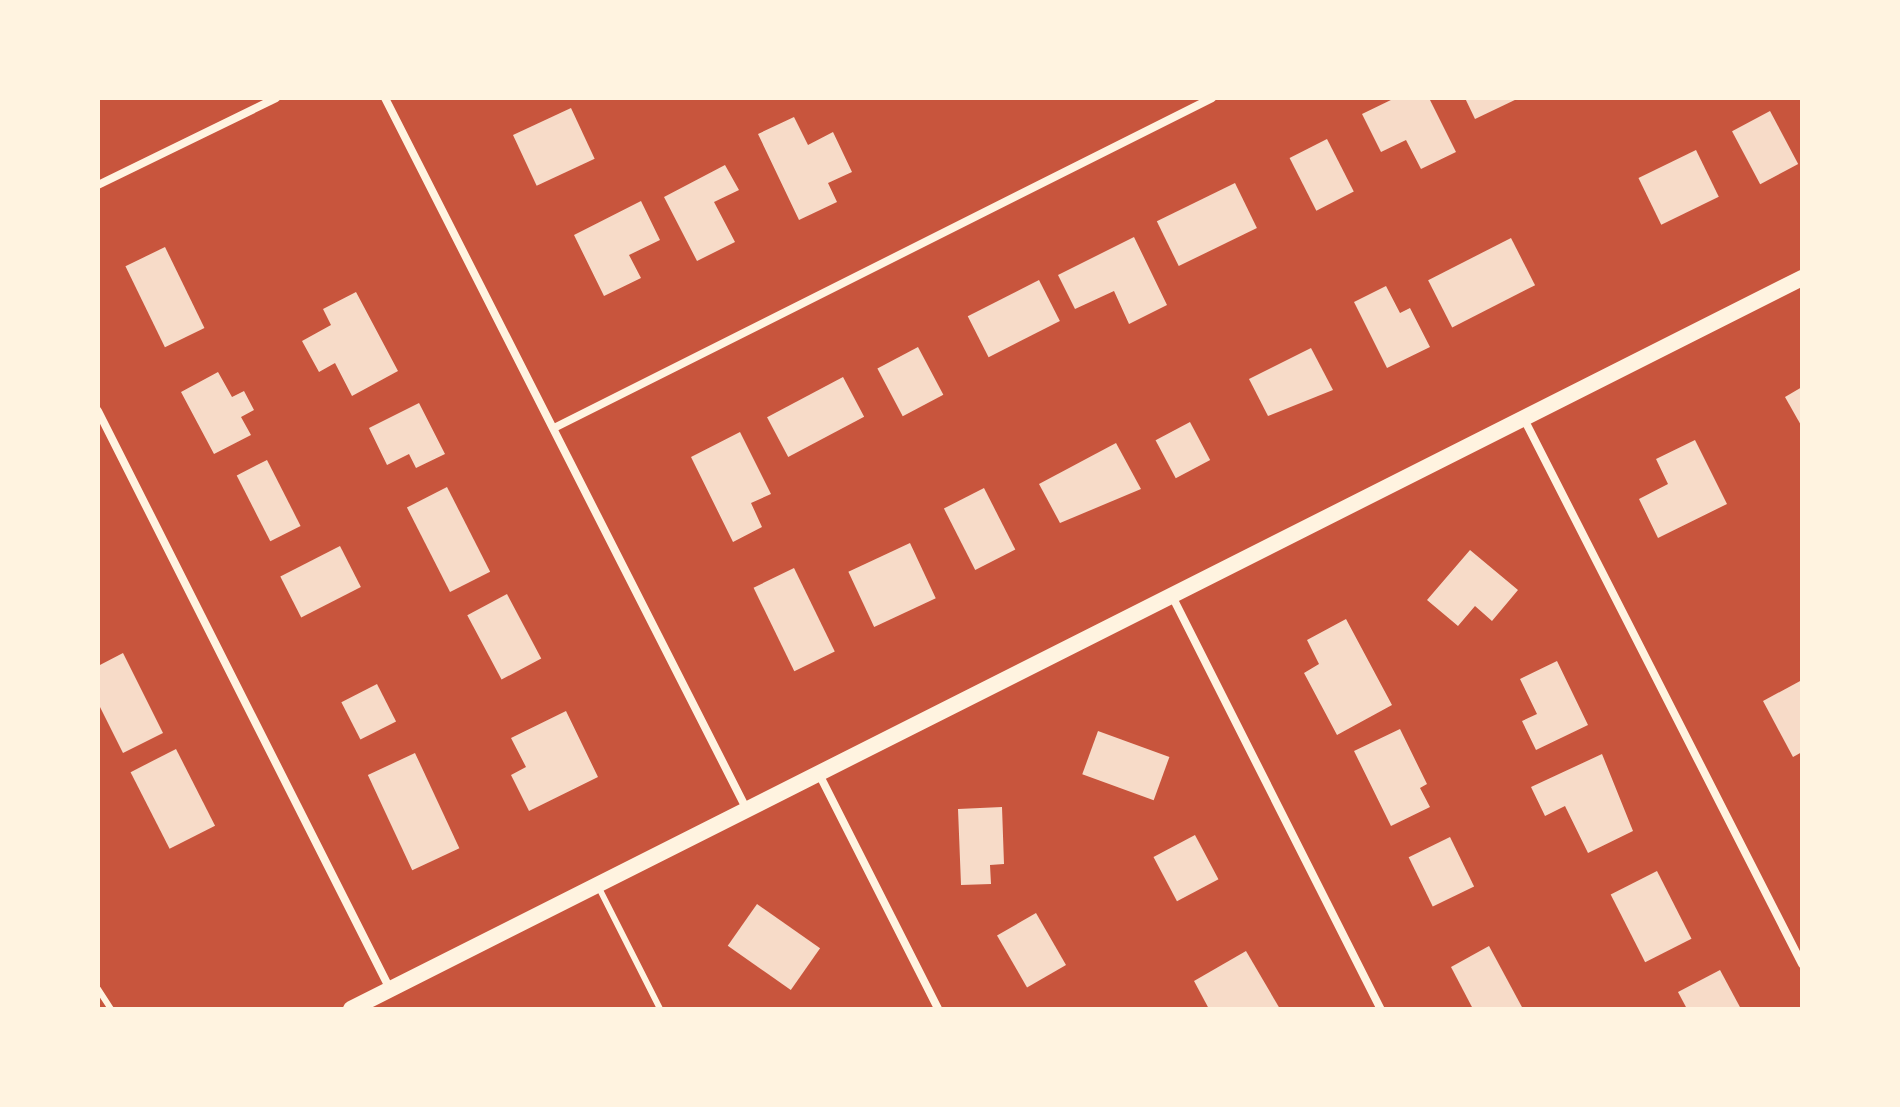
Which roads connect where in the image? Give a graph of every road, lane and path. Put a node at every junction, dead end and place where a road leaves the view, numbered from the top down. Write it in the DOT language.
graph roads {
  1 [pos="276,98"];
  2 [pos="385,98"];
  3 [pos="1212,98"];
  4 [pos="98,185"];
  5 [pos="1802,278"];
  6 [pos="98,411"];
  7 [pos="1524,419"];
  8 [pos="554,428"];
  9 [pos="1172,596"];
  10 [pos="818,773"];
  11 [pos="747,810"];
  12 [pos="598,885"];
  13 [pos="1802,964"];
  14 [pos="98,989"];
  15 [pos="390,989"];
  16 [pos="111,1009"];
  17 [pos="351,1009"];
  18 [pos="660,1009"];
  19 [pos="938,1009"];
  20 [pos="1381,1009"];
  1 -- 4 [label="street"];
  2 -- 8 [label="street"];
  3 -- 8 [label="street"];
  5 -- 7 [label="main road"];
  6 -- 15 [label="street"];
  7 -- 9 [label="main road"];
  7 -- 13 [label="street"];
  8 -- 11 [label="street"];
  9 -- 10 [label="main road"];
  9 -- 20 [label="street"];
  10 -- 11 [label="main road"];
  10 -- 19 [label="street"];
  11 -- 12 [label="main road"];
  12 -- 15 [label="main road"];
  12 -- 18 [label="lane"];
  14 -- 16 [label="lane"];
  15 -- 17 [label="main road"];
}
